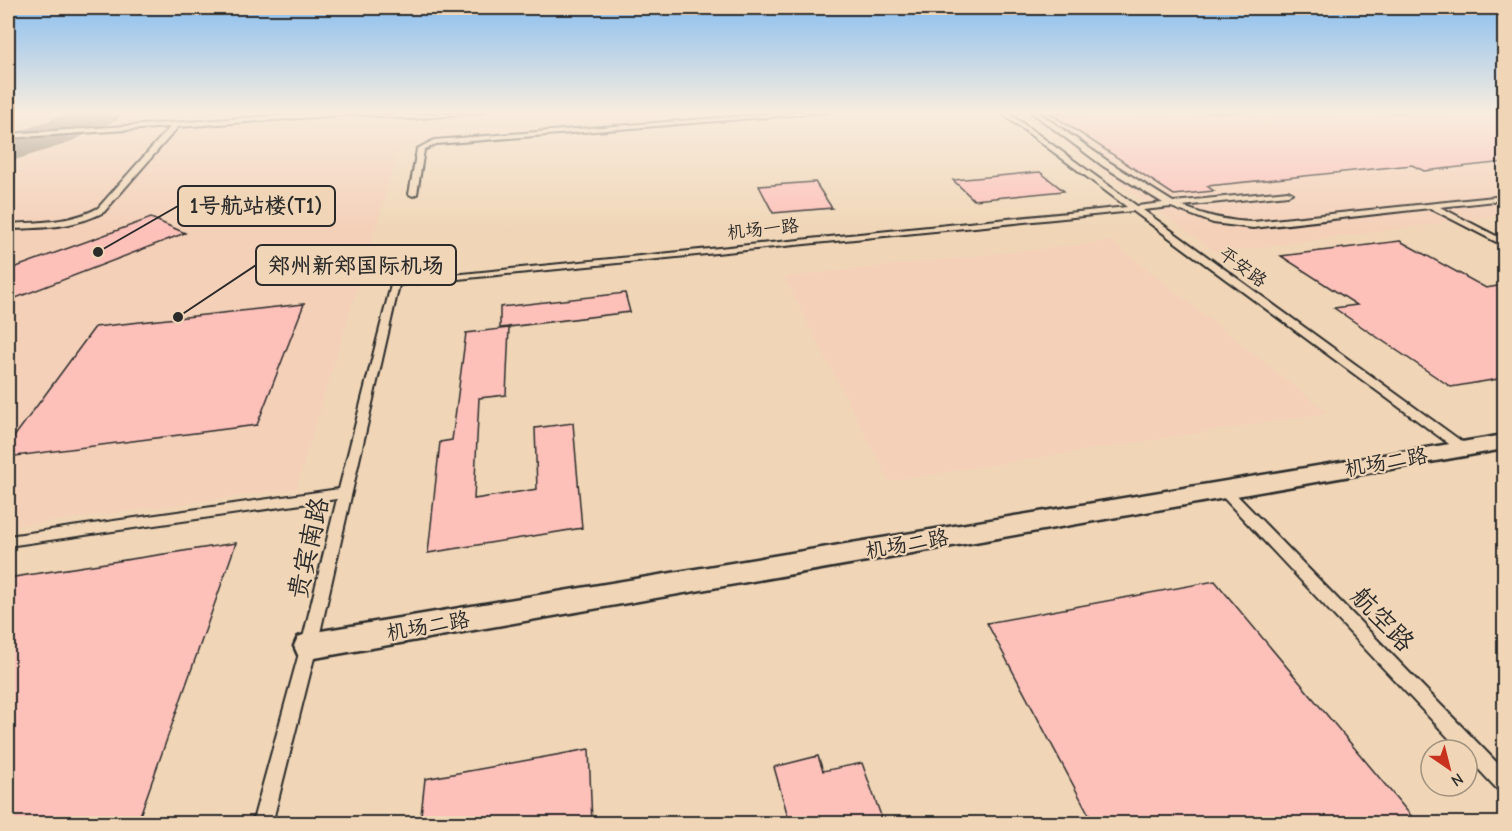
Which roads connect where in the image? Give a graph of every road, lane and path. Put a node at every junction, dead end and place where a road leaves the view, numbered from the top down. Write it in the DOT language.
graph roads {
  1 [pos="153,151"];
  2 [pos="421,151"];
  3 [pos="1056,151"];
  4 [pos="1089,151"];
  5 [pos="1288,193"];
  6 [pos="413,194"];
  7 [pos="1504,198"];
  8 [pos="1170,204"];
  9 [pos="1431,206"];
  10 [pos="1134,208"];
  11 [pos="8,227"];
  12 [pos="1504,243"];
  13 [pos="395,283"];
  14 [pos="1504,442"];
  15 [pos="1464,449"];
  16 [pos="1224,490"];
  17 [pos="346,493"];
  18 [pos="8,541"];
  19 [pos="309,646"];
  20 [pos="1504,783"];
  21 [pos="262,824"];
  1 -- 11 [label="lane"];
  2 -- 6 [label="lane"];
  3 -- 10 [label="lane, 平安路"];
  4 -- 8 [label="lane"];
  5 -- 8 [label="lane, 机场一路"];
  7 -- 9 [label="lane"];
  8 -- 9 [label="lane"];
  8 -- 10 [label="lane, 机场一路"];
  9 -- 12 [label="lane"];
  10 -- 13 [label="lane, 机场一路"];
  10 -- 15 [label="lane, 平安路"];
  13 -- 17 [label="lane, 贵宾南路"];
  14 -- 15 [label="street, 机场二路"];
  15 -- 16 [label="street, 机场二路"];
  16 -- 19 [label="street, 机场二路"];
  16 -- 20 [label="lane, 航空路"];
  17 -- 18 [label="lane"];
  17 -- 19 [label="lane, 贵宾南路"];
  19 -- 21 [label="lane, 贵宾南路"];
}
